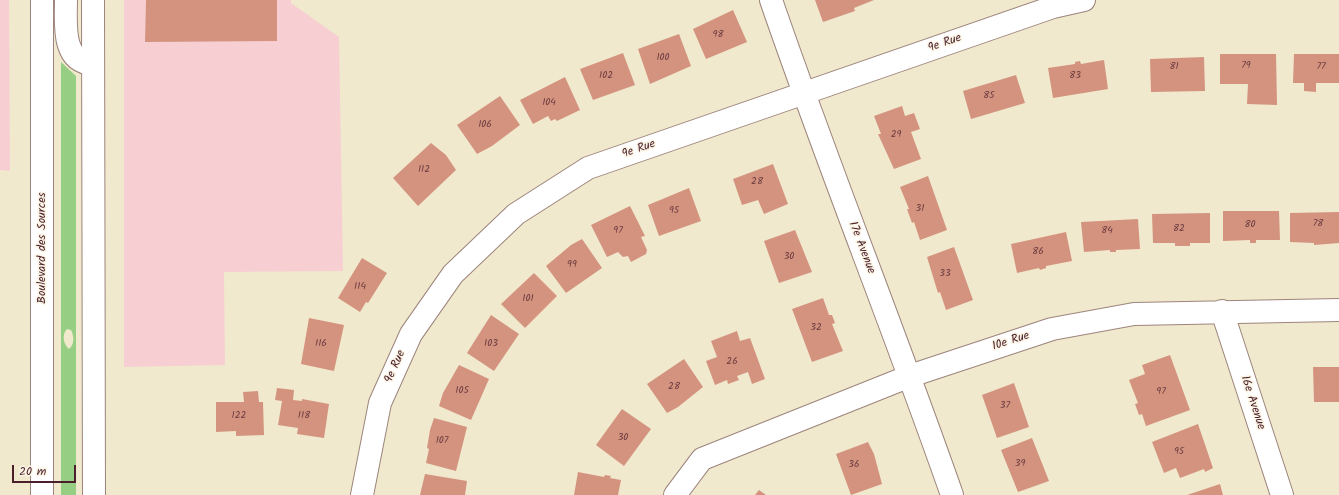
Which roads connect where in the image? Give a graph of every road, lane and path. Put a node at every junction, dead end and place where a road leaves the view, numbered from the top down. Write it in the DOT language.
graph roads {
  1 [pos="42,0"];
  2 [pos="66,0"];
  3 [pos="93,0"];
  4 [pos="771,0"];
  5 [pos="1084,0"];
  6 [pos="93,64"];
  7 [pos="803,93"];
  8 [pos="1339,310"];
  9 [pos="1222,311"];
  10 [pos="910,376"];
  11 [pos="42,495"];
  12 [pos="94,495"];
  13 [pos="362,495"];
  14 [pos="675,495"];
  15 [pos="952,495"];
  16 [pos="1282,495"];
  1 -- 11 [label="street, Boulevard des Sources"];
  2 -- 6 [label="street"];
  3 -- 6 [label="street"];
  4 -- 7 [label="street, 17e Avenue"];
  5 -- 7 [label="street, 9e Rue"];
  6 -- 12 [label="street"];
  7 -- 10 [label="street, 17e Avenue"];
  7 -- 13 [label="street, 9e Rue"];
  8 -- 9 [label="street, 10e Rue"];
  9 -- 10 [label="street, 10e Rue"];
  9 -- 16 [label="street, 16e Avenue"];
  10 -- 14 [label="street, 10e Rue"];
  10 -- 15 [label="street, 17e Avenue"];
}
